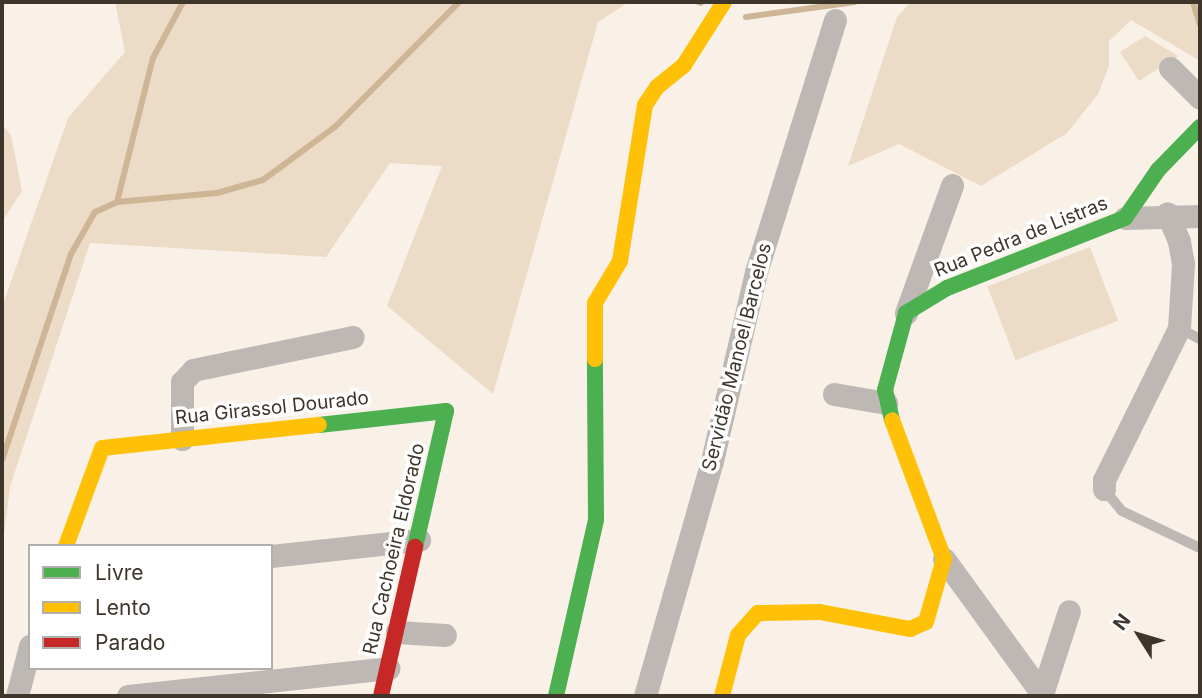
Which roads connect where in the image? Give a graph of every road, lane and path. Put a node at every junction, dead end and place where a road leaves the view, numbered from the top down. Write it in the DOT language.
graph roads {
  1 [pos="723,2"];
  2 [pos="835,20"];
  3 [pos="1170,68"];
  4 [pos="1200,98"];
  5 [pos="1200,127"];
  6 [pos="952,185"];
  7 [pos="1167,213"];
  8 [pos="1200,215"];
  9 [pos="1125,218"];
  10 [pos="906,313"];
  11 [pos="1179,328"];
  12 [pos="353,337"];
  13 [pos="1200,339"];
  14 [pos="834,394"];
  15 [pos="886,403"];
  16 [pos="446,411"];
  17 [pos="181,439"];
  18 [pos="1104,489"];
  19 [pos="419,540"];
  20 [pos="67,544"];
  21 [pos="1200,548"];
  22 [pos="273,556"];
  23 [pos="944,559"];
  24 [pos="1069,611"];
  25 [pos="397,632"];
  26 [pos="445,635"];
  27 [pos="28,654"];
  28 [pos="388,668"];
  29 [pos="259,689"];
  30 [pos="18,696"];
  31 [pos="128,696"];
  32 [pos="381,696"];
  33 [pos="556,696"];
  34 [pos="645,696"];
  35 [pos="722,696"];
  1 -- 33 [label="street"];
  2 -- 34 [label="street, Servidão Manoel Barcelos"];
  3 -- 4 [label="street"];
  5 -- 9 [label="street, Rua Pedra de Listras"];
  6 -- 10 [label="street"];
  7 -- 8 [label="street"];
  7 -- 9 [label="street"];
  7 -- 11 [label="street"];
  9 -- 10 [label="street, Rua Pedra de Listras"];
  10 -- 15 [label="street"];
  11 -- 13 [label="lane"];
  11 -- 18 [label="street"];
  12 -- 17 [label="street"];
  14 -- 15 [label="street"];
  15 -- 23 [label="street"];
  16 -- 17 [label="street, Rua Girassol Dourado"];
  16 -- 19 [label="street, Rua Cachoeira Eldorado"];
  17 -- 20 [label="street, Rua Girassol Dourado"];
  18 -- 21 [label="lane"];
  19 -- 22 [label="street"];
  19 -- 25 [label="street, Rua Cachoeira Eldorado"];
  23 -- 24 [label="street"];
  23 -- 35 [label="street"];
  25 -- 26 [label="street"];
  25 -- 28 [label="street, Rua Cachoeira Eldorado"];
  27 -- 30 [label="street"];
  28 -- 29 [label="street"];
  28 -- 32 [label="street, Rua Cachoeira Eldorado"];
  29 -- 31 [label="street"];
}
